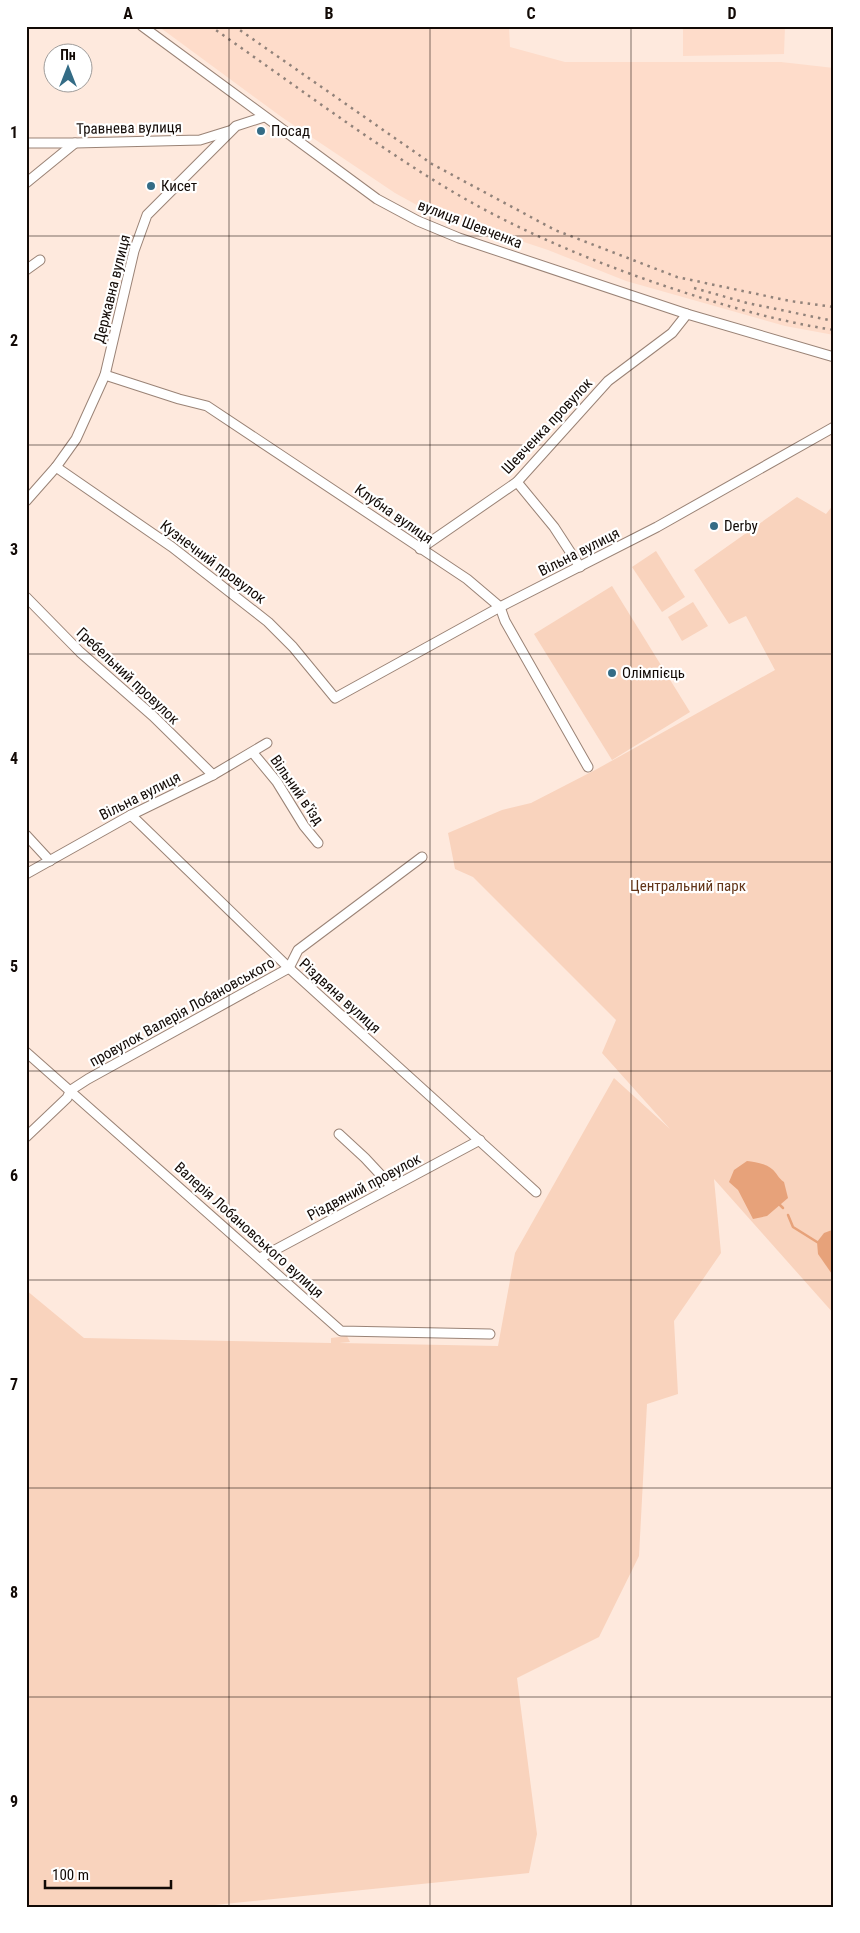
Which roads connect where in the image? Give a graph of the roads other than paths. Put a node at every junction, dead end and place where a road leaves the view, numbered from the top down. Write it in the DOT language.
graph roads {
  1 [pos="142,26"];
  2 [pos="264,117"];
  3 [pos="232,130"];
  4 [pos="26,143"];
  5 [pos="75,143"];
  6 [pos="26,183"];
  7 [pos="40,260"];
  8 [pos="26,270"];
  9 [pos="687,314"];
  10 [pos="834,357"];
  11 [pos="105,375"];
  12 [pos="834,427"];
  13 [pos="56,468"];
  14 [pos="517,482"];
  15 [pos="26,501"];
  16 [pos="420,549"];
  17 [pos="580,567"];
  18 [pos="26,597"];
  19 [pos="500,607"];
  20 [pos="335,698"];
  21 [pos="267,743"];
  22 [pos="253,753"];
  23 [pos="588,767"];
  24 [pos="213,775"];
  25 [pos="131,815"];
  26 [pos="26,835"];
  27 [pos="318,843"];
  28 [pos="422,857"];
  29 [pos="50,861"];
  30 [pos="26,874"];
  31 [pos="289,968"];
  32 [pos="26,1052"];
  33 [pos="71,1090"];
  34 [pos="339,1134"];
  35 [pos="26,1137"];
  36 [pos="480,1140"];
  37 [pos="392,1188"];
  38 [pos="536,1192"];
  39 [pos="260,1258"];
  40 [pos="490,1334"];
  1 -- 2 [label="street, вулиця Шевченка"];
  2 -- 3 [label="street, Державна вулиця"];
  2 -- 9 [label="street, вулиця Шевченка"];
  3 -- 5 [label="street, Травнева вулиця"];
  3 -- 11 [label="street, Державна вулиця"];
  4 -- 5 [label="street, Травнева вулиця"];
  5 -- 6 [label="street"];
  7 -- 8 [label="street"];
  9 -- 10 [label="street, вулиця Шевченка"];
  9 -- 14 [label="street, Шевченка провулок"];
  11 -- 13 [label="street, Державна вулиця"];
  11 -- 16 [label="street, Клубна вулиця"];
  12 -- 17 [label="street, Вільна вулиця"];
  13 -- 15 [label="street, Державна вулиця"];
  13 -- 20 [label="street, Кузнечний провулок"];
  14 -- 16 [label="street, Шевченка провулок"];
  14 -- 17 [label="street"];
  16 -- 19 [label="street, Клубна вулиця"];
  17 -- 19 [label="street, Вільна вулиця"];
  18 -- 24 [label="street, Гребельний провулок"];
  19 -- 20 [label="street, Вільна вулиця"];
  19 -- 23 [label="street, Клубна вулиця"];
  21 -- 22 [label="street, Вільна вулиця"];
  22 -- 24 [label="street, Вільна вулиця"];
  22 -- 27 [label="street, Вільний в'їзд"];
  24 -- 25 [label="street, Вільна вулиця"];
  25 -- 29 [label="street, Вільна вулиця"];
  25 -- 31 [label="street, Різдвяна вулиця"];
  26 -- 29 [label="street"];
  28 -- 31 [label="street, провулок Валерія Лобановського"];
  29 -- 30 [label="street, Вільна вулиця"];
  31 -- 33 [label="street, провулок Валерія Лобановського"];
  31 -- 36 [label="street, Різдвяна вулиця"];
  32 -- 33 [label="street, Валерія Лобановського вулиця"];
  33 -- 35 [label="street, провулок Валерія Лобановського"];
  33 -- 39 [label="street, Валерія Лобановського вулиця"];
  34 -- 37 [label="street"];
  36 -- 37 [label="street, Різдвяний провулок"];
  36 -- 38 [label="street, Різдвяна вулиця"];
  37 -- 39 [label="street, Різдвяний провулок"];
  39 -- 40 [label="street, Валерія Лобановського вулиця"];
}
